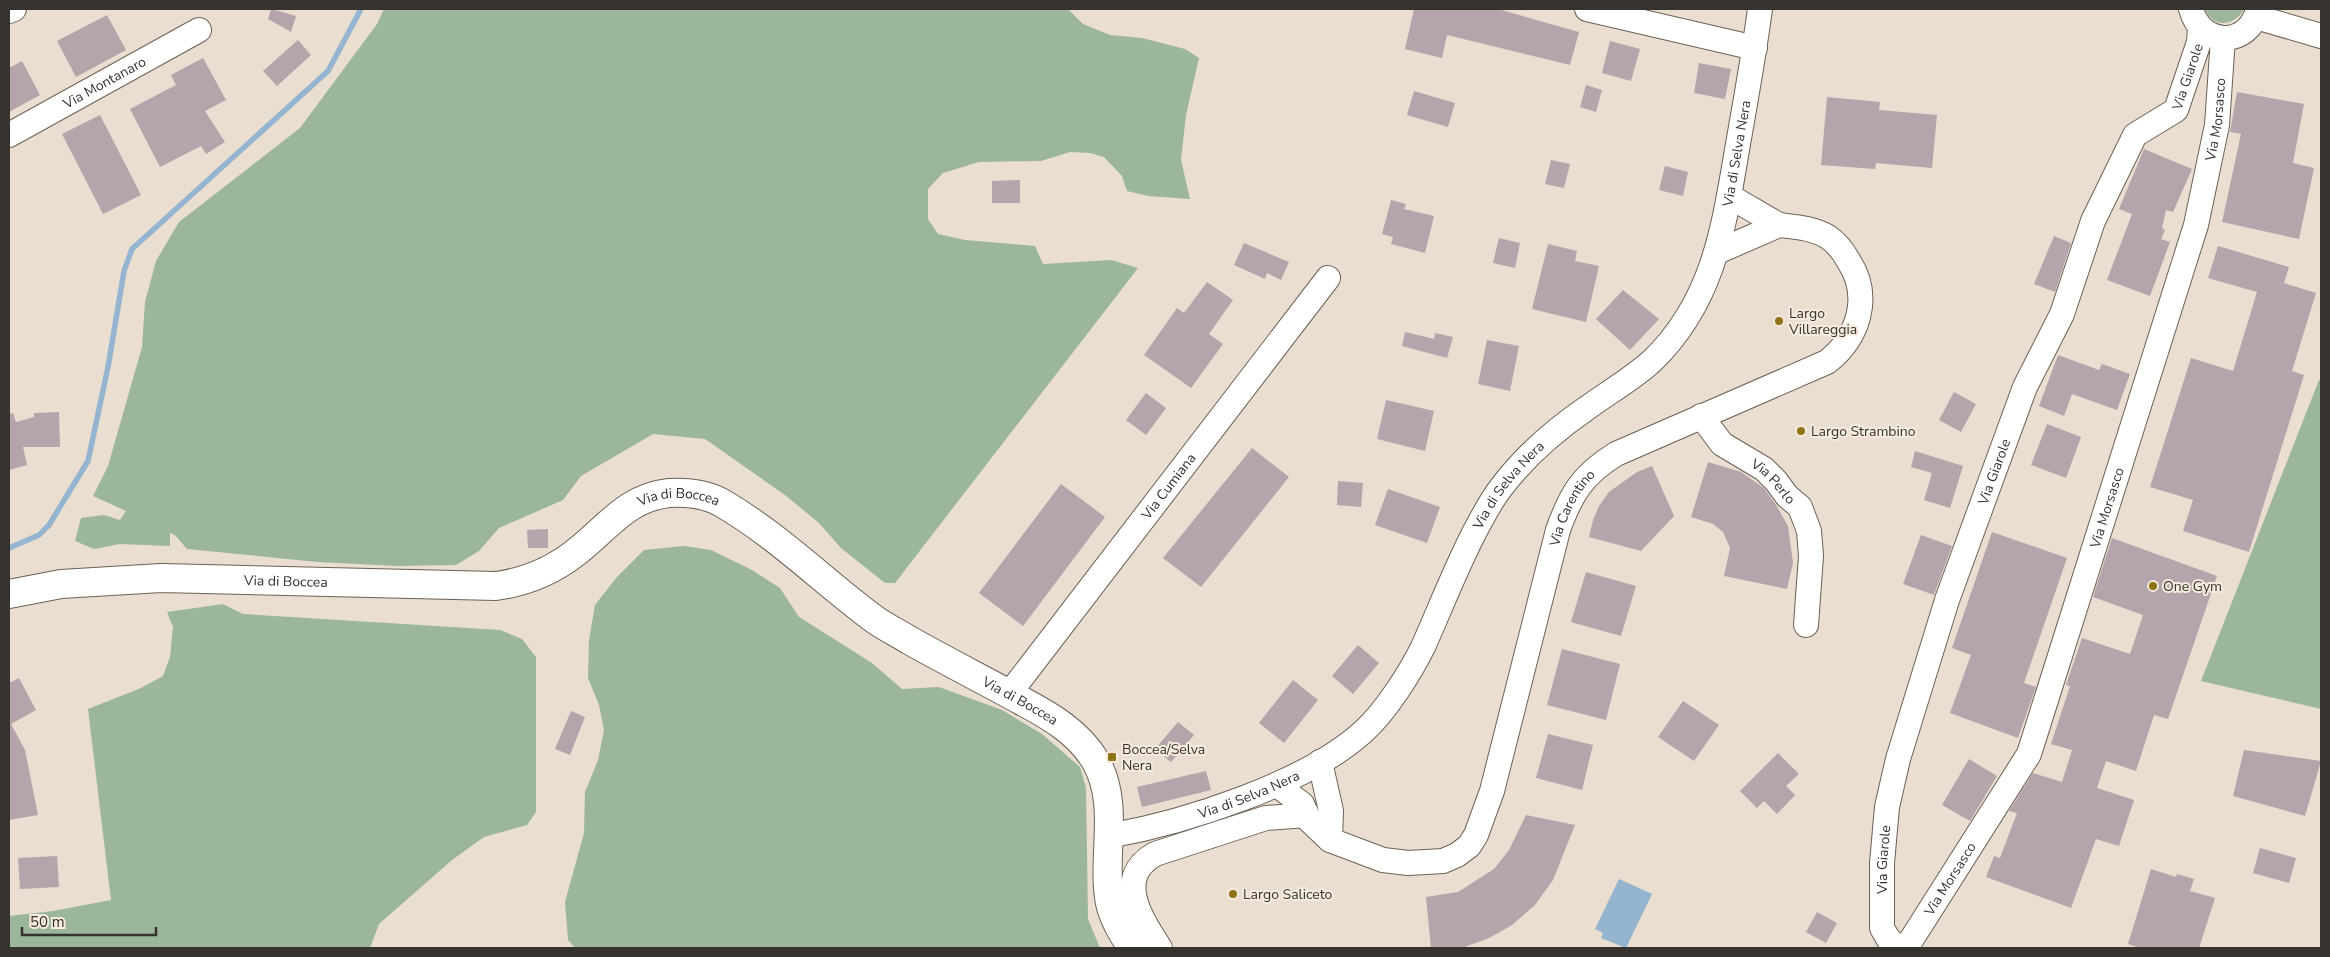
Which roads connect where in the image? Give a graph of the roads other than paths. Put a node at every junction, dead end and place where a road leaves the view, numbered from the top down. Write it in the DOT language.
graph roads {
  1 [pos="14,9"];
  2 [pos="1587,9"];
  3 [pos="1760,9"];
  4 [pos="9,11"];
  5 [pos="2257,13"];
  6 [pos="2195,18"];
  7 [pos="199,30"];
  8 [pos="2321,36"];
  9 [pos="2223,38"];
  10 [pos="1755,48"];
  11 [pos="9,134"];
  12 [pos="1729,196"];
  13 [pos="1779,225"];
  14 [pos="1717,252"];
  15 [pos="1328,278"];
  16 [pos="1701,416"];
  17 [pos="9,594"];
  18 [pos="1806,625"];
  19 [pos="1009,694"];
  20 [pos="1320,762"];
  21 [pos="1277,785"];
  22 [pos="1307,815"];
  23 [pos="1109,836"];
  24 [pos="1330,840"];
  25 [pos="1132,948"];
  26 [pos="1160,948"];
  27 [pos="1900,948"];
  28 [pos="1906,948"];
  1 -- 4 [label="street"];
  2 -- 10 [label="street"];
  3 -- 10 [label="street, Via di Selva Nera"];
  5 -- 8 [label="street"];
  5 -- 9 [label="street"];
  6 -- 9 [label="street"];
  6 -- 27 [label="street, Via Giarole"];
  7 -- 11 [label="street, Via Montanaro"];
  9 -- 28 [label="street, Via Morsasco"];
  10 -- 12 [label="street, Via di Selva Nera"];
  12 -- 13 [label="street, Via Carentino"];
  12 -- 14 [label="street, Via di Selva Nera"];
  13 -- 14 [label="street"];
  13 -- 16 [label="street, Via Carentino"];
  14 -- 20 [label="street, Via di Selva Nera"];
  15 -- 19 [label="street, Via Cumiana"];
  16 -- 18 [label="street, Via Perlo"];
  16 -- 24 [label="street, Via Carentino"];
  17 -- 19 [label="main road, Via di Boccea"];
  19 -- 23 [label="main road, Via di Boccea"];
  20 -- 21 [label="street, Via di Selva Nera"];
  20 -- 24 [label="street"];
  21 -- 22 [label="street, Via Carentino"];
  21 -- 23 [label="street, Via di Selva Nera"];
  22 -- 24 [label="street, Via Carentino"];
  22 -- 26 [label="street"];
  23 -- 25 [label="main road, Via di Boccea"];
}
